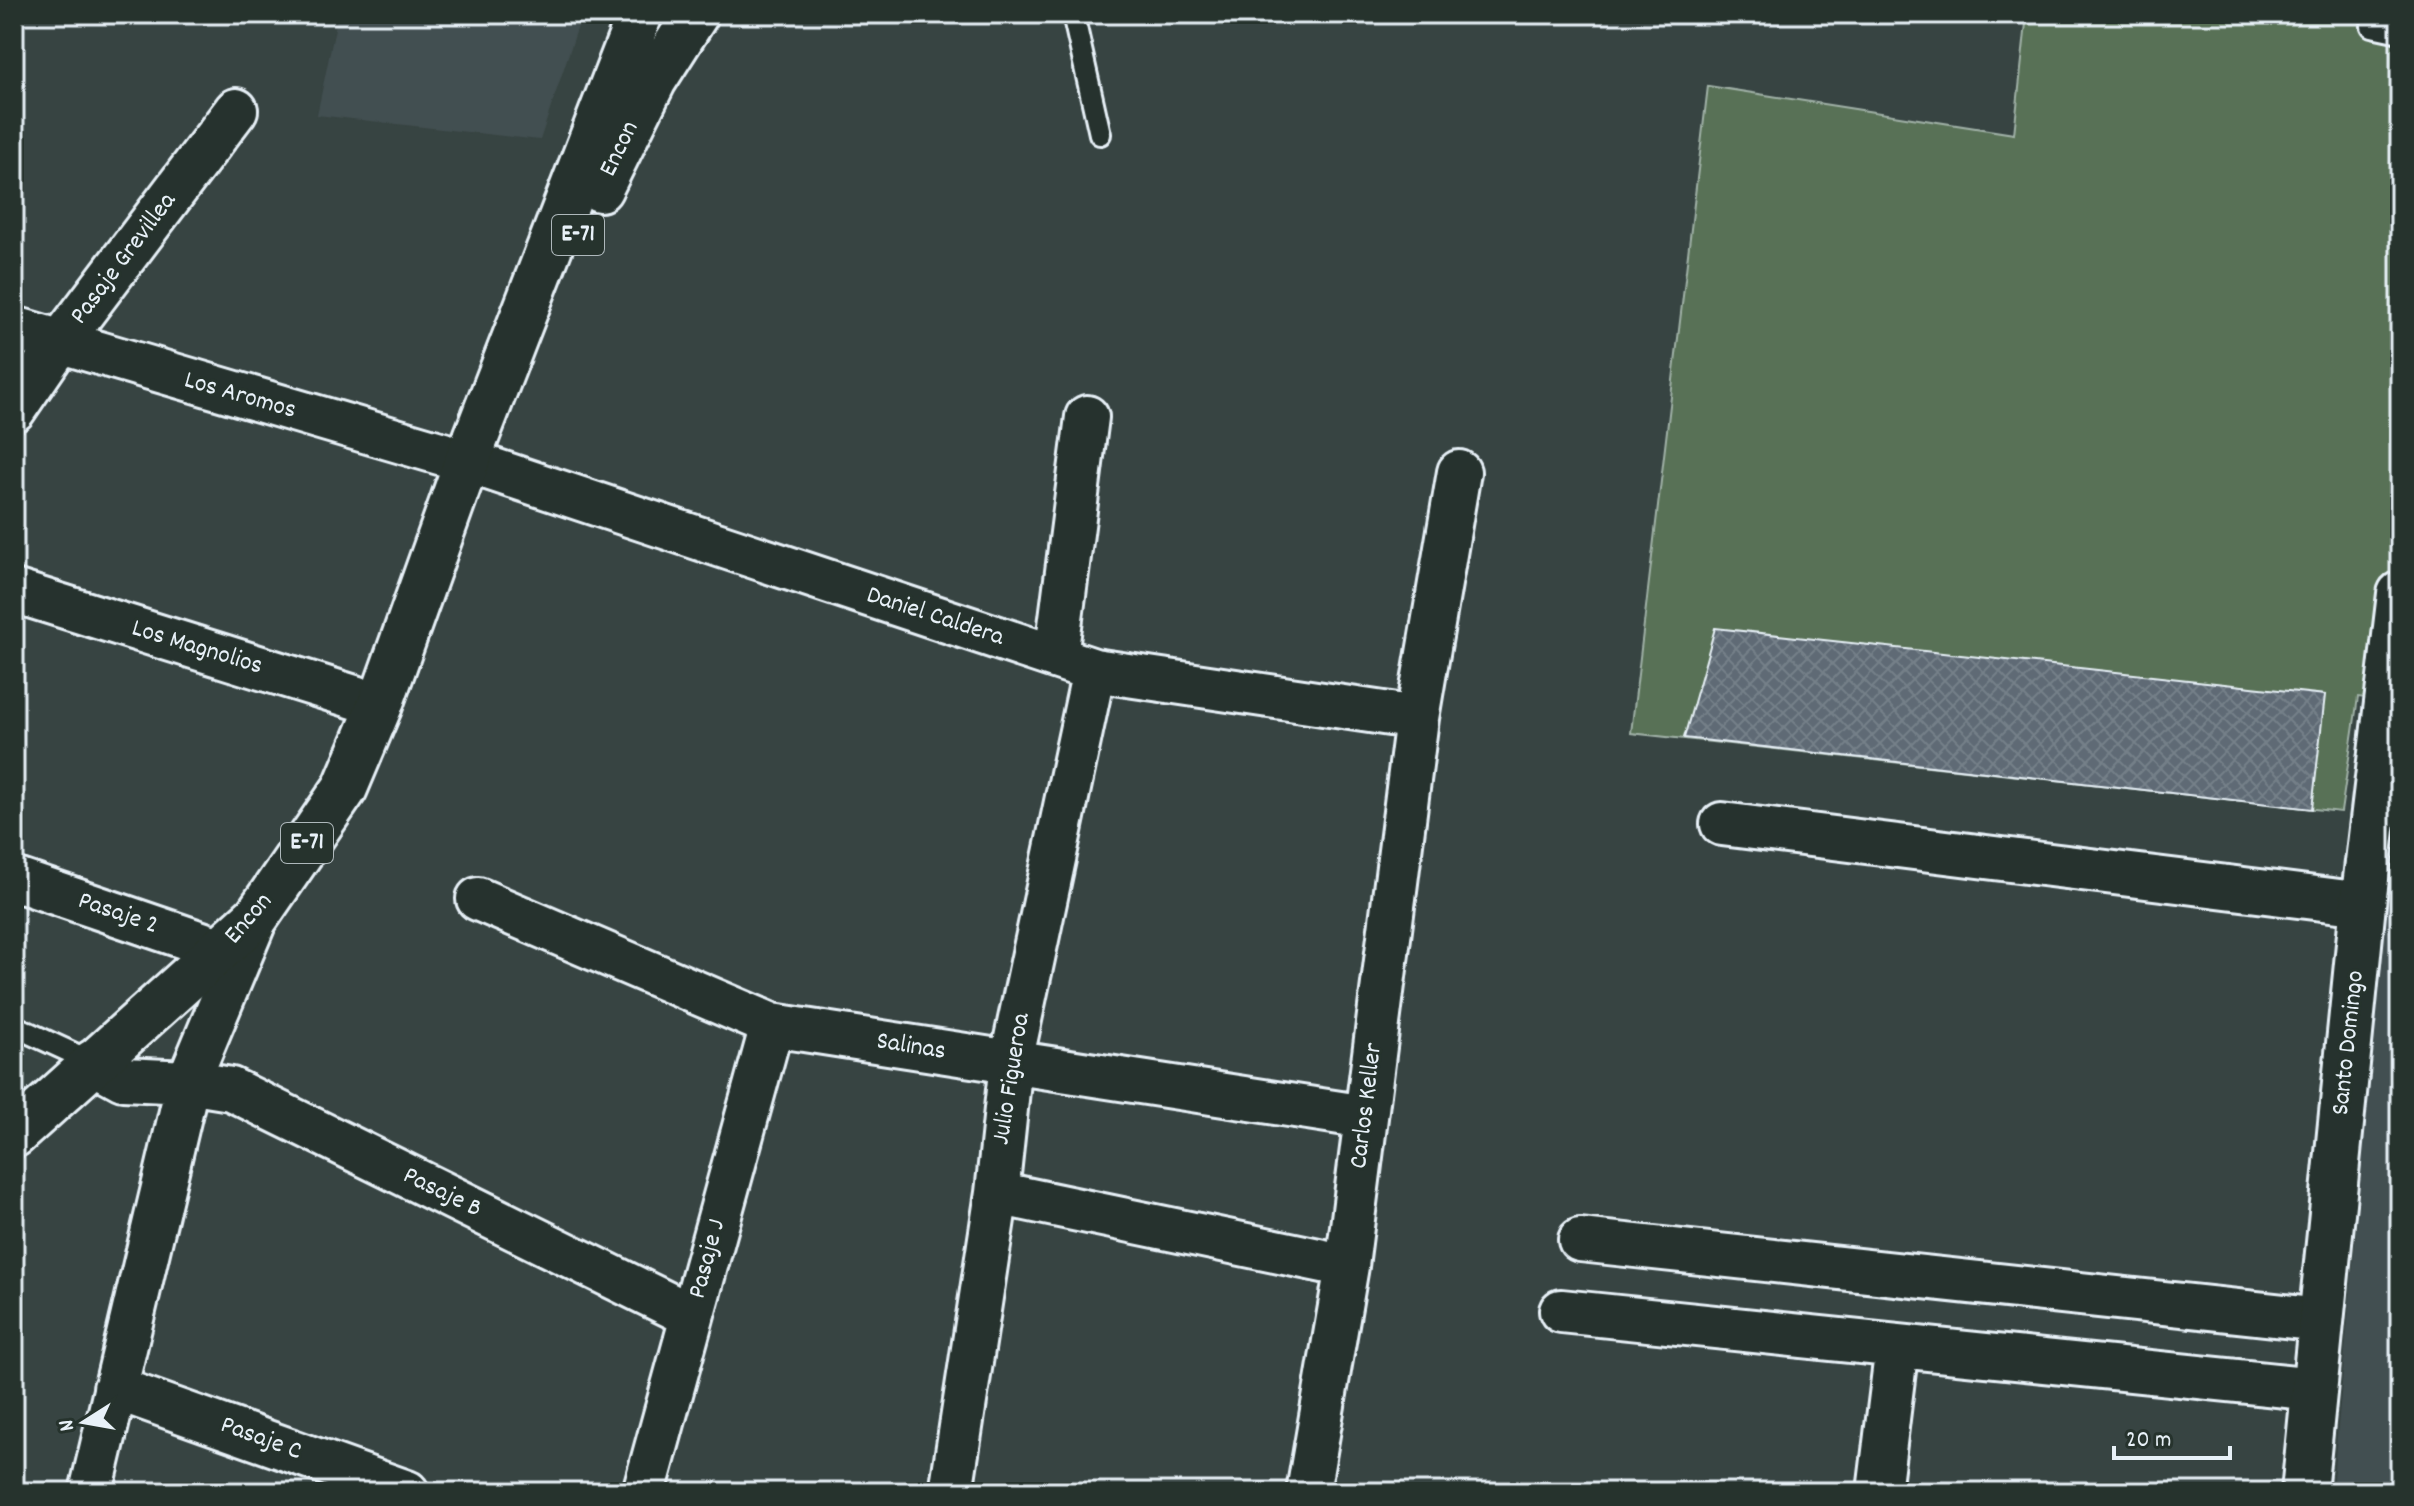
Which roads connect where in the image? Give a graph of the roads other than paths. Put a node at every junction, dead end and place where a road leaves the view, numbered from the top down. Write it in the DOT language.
graph roads {
  1 [pos="640,14"];
  2 [pos="696,14"];
  3 [pos="1073,14"];
  4 [pos="2372,26"];
  5 [pos="2400,32"];
  6 [pos="236,110"];
  7 [pos="1100,134"];
  8 [pos="14,328"];
  9 [pos="59,344"];
  10 [pos="14,410"];
  11 [pos="1087,417"];
  12 [pos="467,461"];
  13 [pos="1459,472"];
  14 [pos="14,591"];
  15 [pos="2400,594"];
  16 [pos="1075,664"];
  17 [pos="380,705"];
  18 [pos="1417,718"];
  19 [pos="1722,824"];
  20 [pos="14,879"];
  21 [pos="478,899"];
  22 [pos="2363,904"];
  23 [pos="257,916"];
  24 [pos="222,950"];
  25 [pos="772,1025"];
  26 [pos="14,1026"];
  27 [pos="92,1062"];
  28 [pos="1011,1062"];
  29 [pos="188,1082"];
  30 [pos="1366,1117"];
  31 [pos="14,1135"];
  32 [pos="997,1193"];
  33 [pos="1580,1240"];
  34 [pos="1347,1266"];
  35 [pos="1561,1311"];
  36 [pos="692,1316"];
  37 [pos="2321,1320"];
  38 [pos="1897,1346"];
  39 [pos="115,1388"];
  40 [pos="2315,1389"];
  41 [pos="91,1492"];
  42 [pos="407,1492"];
  43 [pos="644,1492"];
  44 [pos="951,1492"];
  45 [pos="1308,1492"];
  46 [pos="1879,1492"];
  47 [pos="2304,1492"];
  1 -- 12 [label="main road, Encon / E-71"];
  2 -- 12 [label="main road, Encon / E-71"];
  3 -- 7 [label="lane"];
  4 -- 5 [label="lane"];
  6 -- 9 [label="street, Pasaje Grevillea"];
  8 -- 9 [label="street, Los Aromos"];
  9 -- 10 [label="street, Pasaje Grevillea"];
  9 -- 12 [label="street, Los Aromos"];
  11 -- 16 [label="street, Julio Figueroa"];
  12 -- 16 [label="street, Daniel Caldera"];
  12 -- 17 [label="main road, Encon / E-71"];
  13 -- 18 [label="street, Carlos Keller"];
  14 -- 17 [label="street, Los Magnolios"];
  15 -- 22 [label="main road, Santo Domingo"];
  16 -- 18 [label="street, Daniel Caldera"];
  16 -- 28 [label="street, Julio Figueroa"];
  17 -- 23 [label="main road, Encon / E-71"];
  18 -- 30 [label="street, Carlos Keller"];
  19 -- 22 [label="street"];
  20 -- 24 [label="street, Pasaje 2"];
  21 -- 25 [label="street, Salinas"];
  22 -- 37 [label="main road, Santo Domingo"];
  23 -- 24 [label="main road, Encon / E-71"];
  23 -- 29 [label="street"];
  24 -- 27 [label="main road, Encon / E-71"];
  25 -- 28 [label="street, Salinas"];
  25 -- 36 [label="street, Pasaje J"];
  26 -- 27 [label="lane"];
  27 -- 29 [label="street, Pasaje B"];
  27 -- 31 [label="main road, Encon / E-71"];
  28 -- 30 [label="street, Salinas"];
  28 -- 32 [label="street, Julio Figueroa"];
  29 -- 36 [label="street, Pasaje B"];
  29 -- 39 [label="street"];
  30 -- 34 [label="street, Carlos Keller"];
  32 -- 34 [label="street"];
  32 -- 44 [label="street, Julio Figueroa"];
  33 -- 37 [label="street"];
  34 -- 45 [label="street, Carlos Keller"];
  35 -- 38 [label="street"];
  36 -- 43 [label="street, Pasaje J"];
  37 -- 40 [label="main road, Santo Domingo"];
  38 -- 40 [label="street"];
  38 -- 46 [label="street"];
  39 -- 41 [label="street"];
  39 -- 42 [label="street, Pasaje C"];
  40 -- 47 [label="main road, Santo Domingo"];
}
